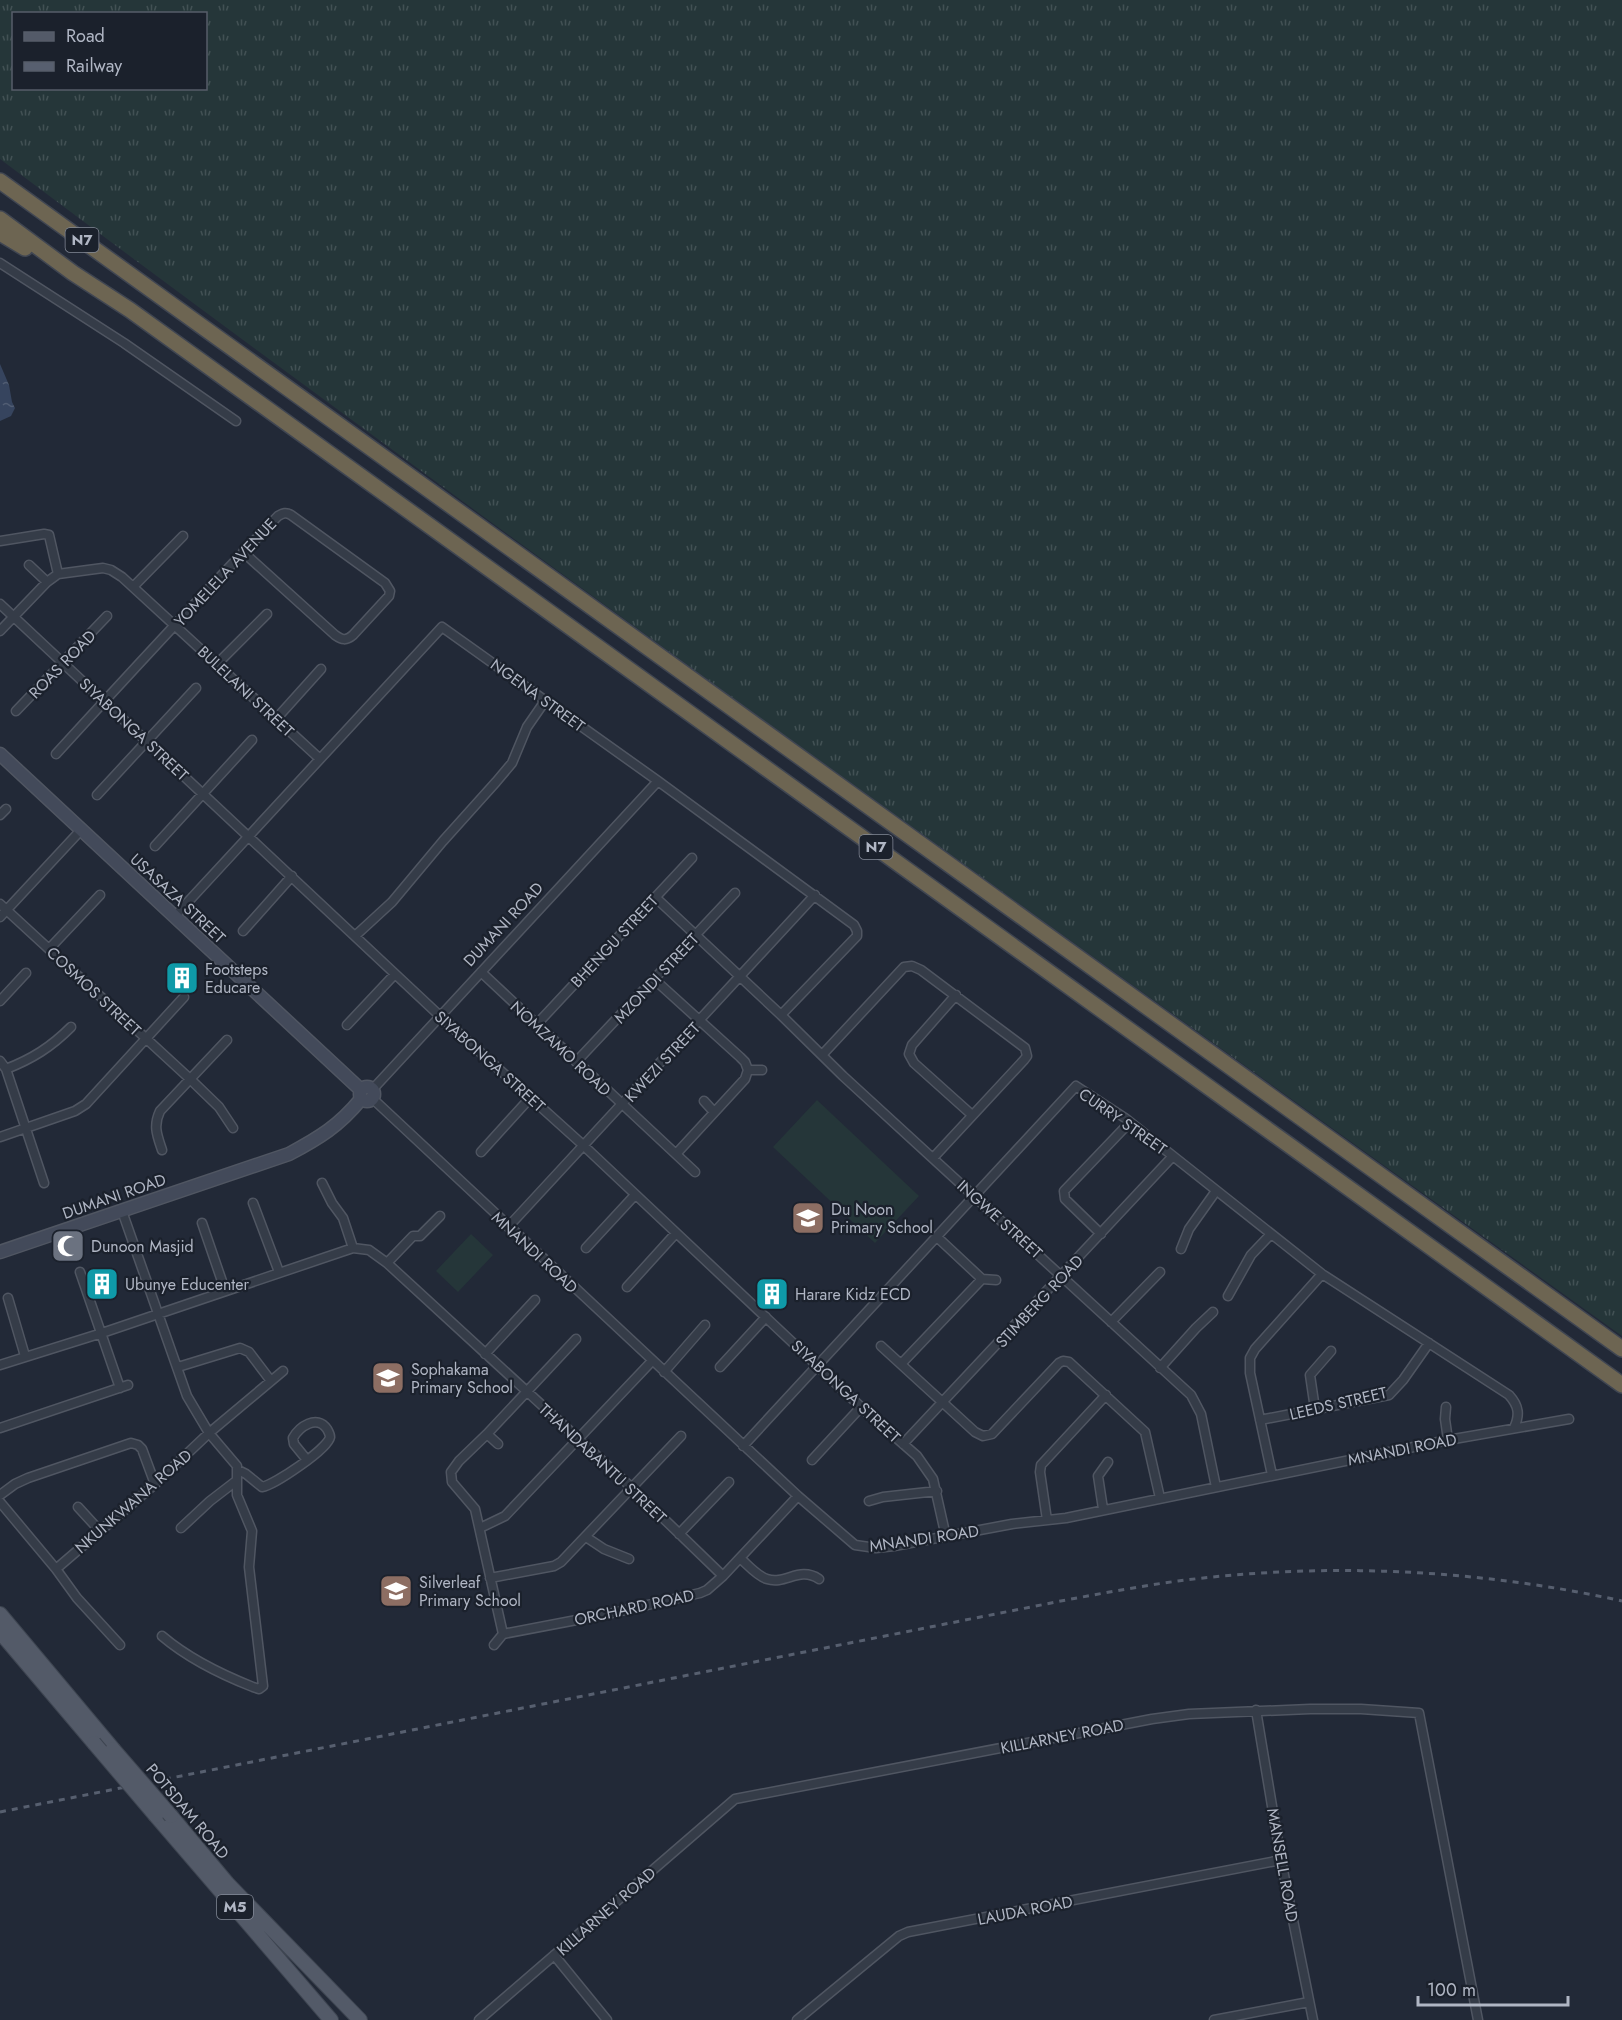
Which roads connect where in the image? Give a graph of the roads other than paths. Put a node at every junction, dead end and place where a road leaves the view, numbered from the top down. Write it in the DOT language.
graph roads {
  1 [pos="0,170"];
  2 [pos="0,181"];
  3 [pos="0,219"];
  4 [pos="0,233"];
  5 [pos="0,263"];
  6 [pos="73,273"];
  7 [pos="164,299"];
  8 [pos="236,421"];
  9 [pos="183,536"];
  10 [pos="0,541"];
  11 [pos="243,552"];
  12 [pos="29,565"];
  13 [pos="58,574"];
  14 [pos="47,582"];
  15 [pos="133,587"];
  16 [pos="0,604"];
  17 [pos="267,614"];
  18 [pos="107,616"];
  19 [pos="14,617"];
  20 [pos="175,625"];
  21 [pos="0,632"];
  22 [pos="64,664"];
  23 [pos="217,664"];
  24 [pos="321,669"];
  25 [pos="196,688"];
  26 [pos="104,701"];
  27 [pos="545,701"];
  28 [pos="16,711"];
  29 [pos="276,719"];
  30 [pos="252,740"];
  31 [pos="147,741"];
  32 [pos="0,754"];
  33 [pos="56,754"];
  34 [pos="320,759"];
  35 [pos="658,781"];
  36 [pos="203,793"];
  37 [pos="97,795"];
  38 [pos="81,830"];
  39 [pos="248,836"];
  40 [pos="155,846"];
  41 [pos="692,858"];
  42 [pos="292,876"];
  43 [pos="735,893"];
  44 [pos="100,895"];
  45 [pos="815,896"];
  46 [pos="655,897"];
  47 [pos="4,907"];
  48 [pos="0,917"];
  49 [pos="174,917"];
  50 [pos="243,931"];
  51 [pos="355,936"];
  52 [pos="697,936"];
  53 [pos="49,949"];
  54 [pos="480,972"];
  55 [pos="26,973"];
  56 [pos="395,974"];
  57 [pos="740,977"];
  58 [pos="655,980"];
  59 [pos="956,995"];
  60 [pos="184,997"];
  61 [pos="0,1001"];
  62 [pos="781,1015"];
  63 [pos="440,1016"];
  64 [pos="700,1021"];
  65 [pos="537,1024"];
  66 [pos="347,1025"];
  67 [pos="70,1027"];
  68 [pos="147,1039"];
  69 [pos="226,1040"];
  70 [pos="822,1055"];
  71 [pos="0,1061"];
  72 [pos="576,1062"];
  73 [pos="6,1069"];
  74 [pos="748,1070"];
  75 [pos="762,1070"];
  76 [pos="189,1078"];
  77 [pos="367,1094"];
  78 [pos="530,1098"];
  79 [pos="704,1101"];
  80 [pos="622,1105"];
  81 [pos="714,1112"];
  82 [pos="972,1115"];
  83 [pos="1130,1122"];
  84 [pos="26,1128"];
  85 [pos="233,1128"];
  86 [pos="0,1137"];
  87 [pos="583,1145"];
  88 [pos="162,1150"];
  89 [pos="481,1152"];
  90 [pos="676,1154"];
  91 [pos="1173,1156"];
  92 [pos="933,1158"];
  93 [pos="694,1172"];
  94 [pos="44,1183"];
  95 [pos="322,1183"];
  96 [pos="1216,1191"];
  97 [pos="635,1196"];
  98 [pos="975,1197"];
  99 [pos="253,1203"];
  100 [pos="122,1211"];
  101 [pos="440,1216"];
  102 [pos="202,1223"];
  103 [pos="508,1227"];
  104 [pos="676,1233"];
  105 [pos="1101,1234"];
  106 [pos="1271,1234"];
  107 [pos="937,1237"];
  108 [pos="353,1248"];
  109 [pos="586,1248"];
  110 [pos="1181,1250"];
  111 [pos="0,1252"];
  112 [pos="387,1263"];
  113 [pos="80,1272"];
  114 [pos="279,1272"];
  115 [pos="1160,1272"];
  116 [pos="1322,1274"];
  117 [pos="1061,1275"];
  118 [pos="982,1279"];
  119 [pos="996,1280"];
  120 [pos="627,1287"];
  121 [pos="225,1290"];
  122 [pos="1228,1296"];
  123 [pos="8,1298"];
  124 [pos="534,1300"];
  125 [pos="1213,1312"];
  126 [pos="158,1314"];
  127 [pos="766,1317"];
  128 [pos="1111,1322"];
  129 [pos="705,1325"];
  130 [pos="102,1333"];
  131 [pos="576,1339"];
  132 [pos="1429,1343"];
  133 [pos="881,1346"];
  134 [pos="1622,1348"];
  135 [pos="1331,1351"];
  136 [pos="484,1353"];
  137 [pos="25,1356"];
  138 [pos="652,1361"];
  139 [pos="902,1364"];
  140 [pos="0,1365"];
  141 [pos="178,1366"];
  142 [pos="818,1366"];
  143 [pos="720,1367"];
  144 [pos="1160,1368"];
  145 [pos="283,1371"];
  146 [pos="664,1372"];
  147 [pos="271,1381"];
  148 [pos="1622,1385"];
  149 [pos="526,1392"];
  150 [pos="1106,1395"];
  151 [pos="944,1403"];
  152 [pos="861,1407"];
  153 [pos="1446,1407"];
  154 [pos="1315,1409"];
  155 [pos="1569,1419"];
  156 [pos="1260,1420"];
  157 [pos="0,1428"];
  158 [pos="1514,1428"];
  159 [pos="210,1433"];
  160 [pos="487,1434"];
  161 [pos="681,1436"];
  162 [pos="578,1439"];
  163 [pos="1448,1440"];
  164 [pos="498,1444"];
  165 [pos="903,1444"];
  166 [pos="743,1446"];
  167 [pos="307,1460"];
  168 [pos="812,1460"];
  169 [pos="1108,1462"];
  170 [pos="237,1466"];
  171 [pos="1272,1475"];
  172 [pos="236,1481"];
  173 [pos="729,1482"];
  174 [pos="154,1484"];
  175 [pos="631,1487"];
  176 [pos="1216,1487"];
  177 [pos="937,1491"];
  178 [pos="0,1495"];
  179 [pos="798,1496"];
  180 [pos="1160,1498"];
  181 [pos="869,1501"];
  182 [pos="0,1502"];
  183 [pos="78,1508"];
  184 [pos="1104,1509"];
  185 [pos="1047,1520"];
  186 [pos="181,1528"];
  187 [pos="480,1528"];
  188 [pos="100,1531"];
  189 [pos="679,1534"];
  190 [pos="586,1537"];
  191 [pos="946,1537"];
  192 [pos="740,1558"];
  193 [pos="629,1559"];
  194 [pos="56,1569"];
  195 [pos="723,1576"];
  196 [pos="490,1578"];
  197 [pos="819,1579"];
  198 [pos="0,1614"];
  199 [pos="0,1632"];
  200 [pos="503,1634"];
  201 [pos="162,1636"];
  202 [pos="120,1645"];
  203 [pos="494,1646"];
  204 [pos="1256,1710"];
  205 [pos="1281,1860"];
  206 [pos="554,1955"];
  207 [pos="1309,2002"];
  208 [pos="331,2020"];
  209 [pos="360,2020"];
  210 [pos="479,2020"];
  211 [pos="607,2020"];
  212 [pos="797,2020"];
  213 [pos="1214,2020"];
  214 [pos="1312,2020"];
  215 [pos="1478,2020"];
  1 -- 7 [label="highway"];
  2 -- 7 [label="highway, N7"];
  3 -- 6 [label="highway, N7"];
  4 -- 6 [label="highway"];
  5 -- 8 [label="street"];
  6 -- 148 [label="highway, N7"];
  7 -- 134 [label="highway, N7"];
  9 -- 15 [label="street"];
  10 -- 13 [label="street"];
  11 -- 11 [label="street, YOMELELA AVENUE"];
  11 -- 20 [label="street, YOMELELA AVENUE"];
  12 -- 14 [label="street"];
  13 -- 14 [label="street, BULELANI STREET"];
  13 -- 15 [label="street, BULELANI STREET"];
  14 -- 19 [label="street, BULELANI STREET"];
  15 -- 20 [label="street, BULELANI STREET"];
  16 -- 19 [label="street, SIYABONGA STREET"];
  17 -- 23 [label="street"];
  18 -- 22 [label="street, ROAS ROAD"];
  19 -- 21 [label="street, BULELANI STREET"];
  19 -- 22 [label="street, SIYABONGA STREET"];
  20 -- 23 [label="street, BULELANI STREET"];
  20 -- 26 [label="street, YOMELELA AVENUE"];
  22 -- 26 [label="street, SIYABONGA STREET"];
  22 -- 28 [label="street, ROAS ROAD"];
  23 -- 29 [label="street, BULELANI STREET"];
  24 -- 29 [label="street"];
  25 -- 31 [label="street"];
  26 -- 31 [label="street, SIYABONGA STREET"];
  26 -- 33 [label="street, YOMELELA AVENUE"];
  27 -- 34 [label="street, NGENA STREET"];
  27 -- 35 [label="street, NGENA STREET"];
  27 -- 51 [label="street"];
  29 -- 34 [label="street, BULELANI STREET"];
  30 -- 36 [label="street"];
  31 -- 36 [label="street, SIYABONGA STREET"];
  31 -- 37 [label="street"];
  32 -- 38 [label="street, USASAZA STREET"];
  34 -- 39 [label="street, NGENA STREET"];
  35 -- 45 [label="street, NGENA STREET"];
  35 -- 54 [label="street, DUMANI ROAD"];
  36 -- 39 [label="street, SIYABONGA STREET"];
  36 -- 40 [label="street"];
  38 -- 47 [label="street"];
  38 -- 49 [label="street, USASAZA STREET"];
  39 -- 42 [label="street, SIYABONGA STREET"];
  39 -- 49 [label="street, NGENA STREET"];
  41 -- 46 [label="street, BHENGU STREET"];
  42 -- 50 [label="street"];
  42 -- 51 [label="street, SIYABONGA STREET"];
  43 -- 52 [label="street, MZONDI STREET"];
  44 -- 53 [label="street"];
  45 -- 57 [label="street, KWEZI STREET"];
  45 -- 62 [label="street, NGENA STREET"];
  46 -- 52 [label="street, INGWE STREET"];
  46 -- 65 [label="street, BHENGU STREET"];
  47 -- 48 [label="street"];
  47 -- 53 [label="street, COSMOS STREET"];
  49 -- 77 [label="street, USASAZA STREET"];
  51 -- 56 [label="street, SIYABONGA STREET"];
  52 -- 57 [label="street, INGWE STREET"];
  52 -- 58 [label="street, MZONDI STREET"];
  53 -- 68 [label="street, COSMOS STREET"];
  54 -- 63 [label="street, DUMANI ROAD"];
  54 -- 65 [label="street, NOMZAMO ROAD"];
  55 -- 61 [label="street"];
  56 -- 63 [label="street, SIYABONGA STREET"];
  56 -- 66 [label="street"];
  57 -- 62 [label="street, INGWE STREET"];
  57 -- 64 [label="street, KWEZI STREET"];
  58 -- 64 [label="street"];
  58 -- 72 [label="street, MZONDI STREET"];
  59 -- 70 [label="street"];
  59 -- 82 [label="street"];
  59 -- 82 [label="street"];
  60 -- 68 [label="street"];
  62 -- 70 [label="street, INGWE STREET"];
  63 -- 77 [label="street, DUMANI ROAD"];
  63 -- 78 [label="street, SIYABONGA STREET"];
  64 -- 74 [label="street"];
  64 -- 80 [label="street, KWEZI STREET"];
  65 -- 72 [label="street, NOMZAMO ROAD"];
  67 -- 73 [label="street"];
  68 -- 76 [label="street, COSMOS STREET"];
  68 -- 84 [label="street"];
  69 -- 76 [label="street"];
  70 -- 92 [label="street, INGWE STREET"];
  71 -- 73 [label="street"];
  72 -- 80 [label="street, NOMZAMO ROAD"];
  73 -- 84 [label="street"];
  74 -- 75 [label="street"];
  74 -- 81 [label="street"];
  76 -- 85 [label="street, COSMOS STREET"];
  76 -- 88 [label="street"];
  77 -- 100 [label="street, DUMANI ROAD"];
  77 -- 103 [label="street, MNANDI ROAD"];
  78 -- 87 [label="street, SIYABONGA STREET"];
  78 -- 89 [label="street"];
  79 -- 81 [label="street"];
  80 -- 87 [label="street, KWEZI STREET"];
  80 -- 90 [label="street, NOMZAMO ROAD"];
  81 -- 90 [label="street"];
  82 -- 92 [label="street"];
  83 -- 91 [label="street, CURRY STREET"];
  83 -- 98 [label="street, CURRY STREET"];
  83 -- 105 [label="street"];
  84 -- 86 [label="street"];
  84 -- 94 [label="street"];
  87 -- 97 [label="street, SIYABONGA STREET"];
  87 -- 103 [label="street, KWEZI STREET"];
  90 -- 93 [label="street, NOMZAMO ROAD"];
  91 -- 96 [label="street, CURRY STREET"];
  91 -- 105 [label="street, STIMBERG ROAD"];
  92 -- 98 [label="street, INGWE STREET"];
  95 -- 108 [label="street"];
  96 -- 106 [label="street, CURRY STREET"];
  96 -- 110 [label="street"];
  97 -- 104 [label="street, SIYABONGA STREET"];
  97 -- 109 [label="street"];
  98 -- 107 [label="street, CURRY STREET"];
  98 -- 117 [label="street, INGWE STREET"];
  99 -- 114 [label="street"];
  100 -- 111 [label="street, DUMANI ROAD"];
  100 -- 126 [label="street"];
  101 -- 112 [label="street"];
  102 -- 121 [label="street"];
  103 -- 138 [label="street, MNANDI ROAD"];
  104 -- 120 [label="street"];
  104 -- 127 [label="street, SIYABONGA STREET"];
  105 -- 117 [label="street, STIMBERG ROAD"];
  106 -- 116 [label="street, CURRY STREET"];
  106 -- 122 [label="street"];
  107 -- 118 [label="street"];
  107 -- 142 [label="street, CURRY STREET"];
  108 -- 112 [label="street, THANDABANTU STREET"];
  108 -- 114 [label="street"];
  112 -- 136 [label="street, THANDABANTU STREET"];
  113 -- 130 [label="street"];
  114 -- 121 [label="street"];
  115 -- 128 [label="street"];
  116 -- 132 [label="street, CURRY STREET"];
  116 -- 156 [label="street"];
  117 -- 128 [label="street, INGWE STREET"];
  117 -- 151 [label="street, STIMBERG ROAD"];
  118 -- 119 [label="street"];
  118 -- 139 [label="street"];
  121 -- 126 [label="street"];
  123 -- 137 [label="street"];
  124 -- 136 [label="street"];
  125 -- 144 [label="street"];
  126 -- 130 [label="street"];
  126 -- 141 [label="street"];
  127 -- 142 [label="street, SIYABONGA STREET"];
  127 -- 143 [label="street"];
  128 -- 144 [label="street, INGWE STREET"];
  129 -- 146 [label="street"];
  130 -- 137 [label="street"];
  130 -- 157 [label="street"];
  131 -- 149 [label="street"];
  132 -- 154 [label="street, LEEDS STREET"];
  132 -- 158 [label="street, CURRY STREET"];
  133 -- 139 [label="street"];
  135 -- 154 [label="street"];
  136 -- 149 [label="street, THANDABANTU STREET"];
  137 -- 140 [label="street"];
  138 -- 146 [label="street, MNANDI ROAD"];
  138 -- 162 [label="street"];
  139 -- 151 [label="street"];
  141 -- 147 [label="street"];
  141 -- 159 [label="street"];
  142 -- 152 [label="street, SIYABONGA STREET"];
  142 -- 166 [label="street, CURRY STREET"];
  144 -- 176 [label="street, INGWE STREET"];
  145 -- 147 [label="street, NKUNKWANA ROAD"];
  146 -- 166 [label="street, MNANDI ROAD"];
  147 -- 159 [label="street, NKUNKWANA ROAD"];
  149 -- 160 [label="street"];
  149 -- 162 [label="street, THANDABANTU STREET"];
  150 -- 151 [label="street"];
  150 -- 180 [label="street"];
  150 -- 185 [label="street"];
  151 -- 165 [label="street, STIMBERG ROAD"];
  152 -- 165 [label="street, SIYABONGA STREET"];
  152 -- 168 [label="street"];
  153 -- 163 [label="street"];
  154 -- 156 [label="street, LEEDS STREET"];
  155 -- 158 [label="street, MNANDI ROAD"];
  156 -- 171 [label="street"];
  158 -- 163 [label="street, MNANDI ROAD"];
  159 -- 170 [label="street"];
  159 -- 174 [label="street, NKUNKWANA ROAD"];
  160 -- 164 [label="street"];
  160 -- 187 [label="street"];
  161 -- 175 [label="street"];
  162 -- 175 [label="street, THANDABANTU STREET"];
  162 -- 187 [label="street"];
  163 -- 171 [label="street, MNANDI ROAD"];
  165 -- 177 [label="street, SIYABONGA STREET"];
  166 -- 179 [label="street, MNANDI ROAD"];
  167 -- 167 [label="street"];
  167 -- 170 [label="street"];
  169 -- 184 [label="street"];
  170 -- 172 [label="street"];
  171 -- 176 [label="street, MNANDI ROAD"];
  172 -- 186 [label="street"];
  172 -- 201 [label="street"];
  173 -- 189 [label="street"];
  174 -- 178 [label="street"];
  174 -- 188 [label="street, NKUNKWANA ROAD"];
  175 -- 189 [label="street, THANDABANTU STREET"];
  175 -- 190 [label="street"];
  176 -- 180 [label="street, MNANDI ROAD"];
  177 -- 181 [label="street"];
  177 -- 191 [label="street, SIYABONGA STREET"];
  179 -- 191 [label="street, MNANDI ROAD"];
  179 -- 192 [label="street, ORCHARD ROAD"];
  180 -- 184 [label="street, MNANDI ROAD"];
  182 -- 194 [label="street"];
  183 -- 188 [label="street"];
  184 -- 185 [label="street, MNANDI ROAD"];
  185 -- 191 [label="street, MNANDI ROAD"];
  187 -- 196 [label="street"];
  188 -- 194 [label="street, NKUNKWANA ROAD"];
  189 -- 195 [label="street, THANDABANTU STREET"];
  190 -- 193 [label="street"];
  190 -- 196 [label="street"];
  192 -- 195 [label="street, ORCHARD ROAD"];
  192 -- 197 [label="street"];
  194 -- 202 [label="street"];
  195 -- 200 [label="street, ORCHARD ROAD"];
  196 -- 200 [label="street"];
  198 -- 209 [label="main road, POTSDAM ROAD / M5, bridge"];
  199 -- 208 [label="main road, POTSDAM ROAD / M5, bridge"];
  200 -- 203 [label="street"];
  204 -- 205 [label="street, MANSELL ROAD"];
  204 -- 206 [label="street, KILLARNEY ROAD"];
  204 -- 215 [label="street, KILLARNEY ROAD"];
  205 -- 207 [label="street, MANSELL ROAD"];
  205 -- 212 [label="street, LAUDA ROAD"];
  206 -- 210 [label="street, KILLARNEY ROAD"];
  206 -- 211 [label="street"];
  207 -- 213 [label="street"];
  207 -- 214 [label="street, MANSELL ROAD"];
}
